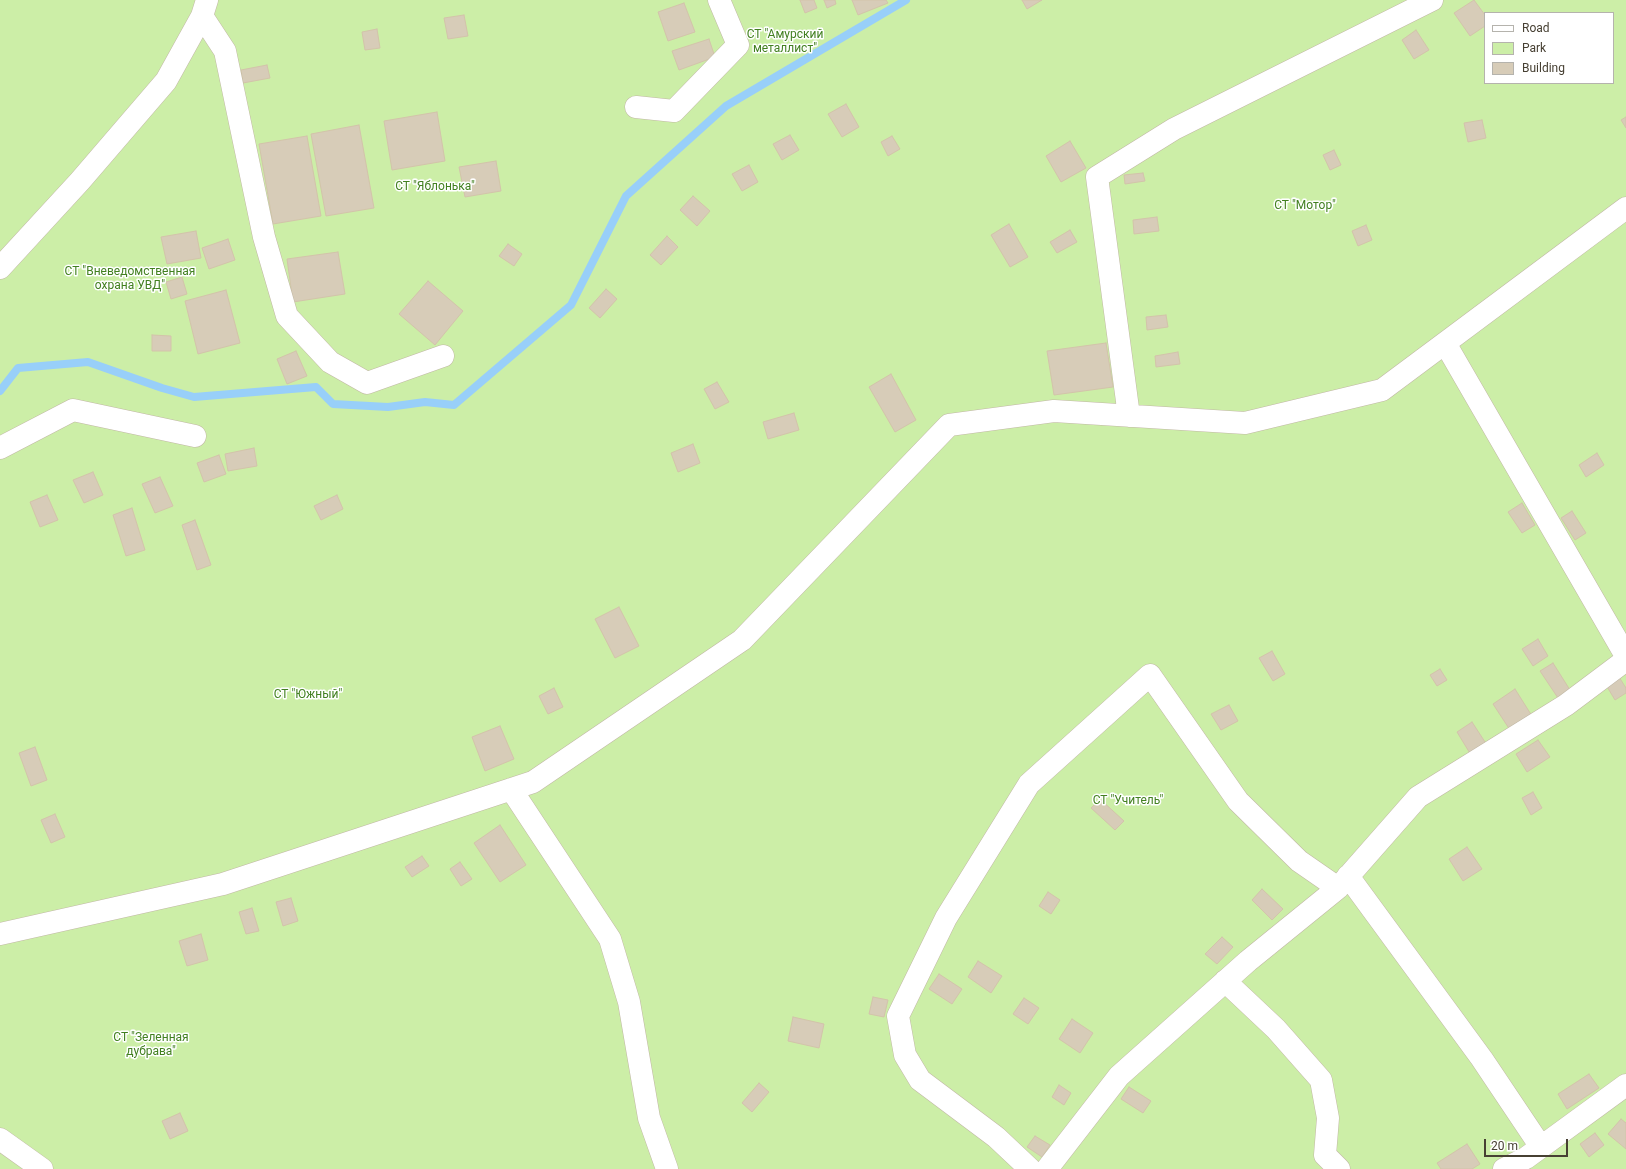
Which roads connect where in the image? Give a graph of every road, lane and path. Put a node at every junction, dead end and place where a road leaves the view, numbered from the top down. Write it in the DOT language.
graph roads {
  1 [pos="719,0"];
  2 [pos="1432,0"];
  3 [pos="205,8"];
  4 [pos="636,107"];
  5 [pos="1626,208"];
  6 [pos="0,268"];
  7 [pos="1445,342"];
  8 [pos="443,356"];
  9 [pos="1129,416"];
  10 [pos="196,436"];
  11 [pos="0,448"];
  12 [pos="1626,656"];
  13 [pos="1626,660"];
  14 [pos="511,789"];
  15 [pos="1343,882"];
  16 [pos="0,934"];
  17 [pos="1225,981"];
  18 [pos="1626,1085"];
  19 [pos="0,1139"];
  20 [pos="1541,1147"];
  21 [pos="42,1169"];
  22 [pos="667,1169"];
  23 [pos="1030,1169"];
  24 [pos="1047,1169"];
  25 [pos="1340,1169"];
  26 [pos="1504,1169"];
  1 -- 4 [label="street"];
  2 -- 9 [label="street"];
  3 -- 6 [label="street"];
  3 -- 8 [label="street"];
  5 -- 7 [label="street"];
  7 -- 9 [label="street"];
  7 -- 12 [label="street"];
  9 -- 14 [label="street"];
  10 -- 11 [label="street"];
  13 -- 15 [label="street"];
  14 -- 16 [label="street"];
  14 -- 22 [label="street"];
  15 -- 17 [label="street"];
  15 -- 20 [label="street"];
  15 -- 23 [label="street"];
  17 -- 24 [label="street"];
  17 -- 25 [label="street"];
  18 -- 20 [label="street"];
  19 -- 21 [label="street"];
  20 -- 26 [label="street"];
}
